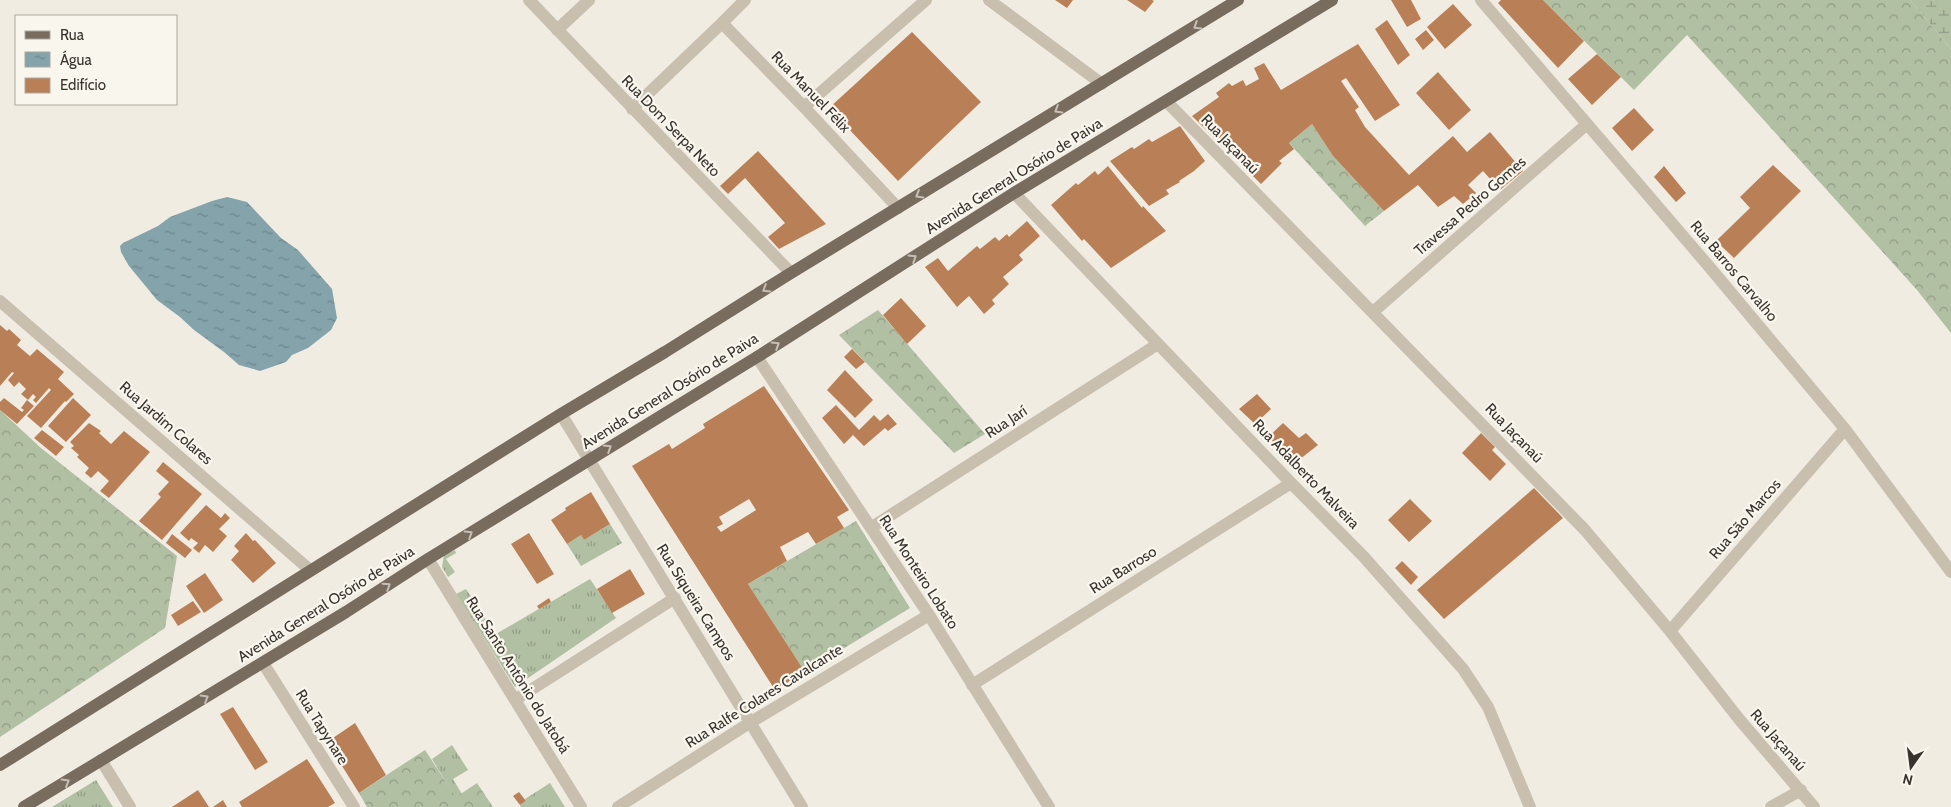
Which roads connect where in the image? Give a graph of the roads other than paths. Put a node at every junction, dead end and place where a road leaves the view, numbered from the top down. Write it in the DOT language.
graph roads {
  1 [pos="529,0"];
  2 [pos="589,0"];
  3 [pos="744,0"];
  4 [pos="926,0"];
  5 [pos="989,0"];
  6 [pos="1238,0"];
  7 [pos="1332,0"];
  8 [pos="1481,0"];
  9 [pos="1315,5"];
  10 [pos="722,23"];
  11 [pos="557,30"];
  12 [pos="1102,84"];
  13 [pos="1167,102"];
  14 [pos="804,107"];
  15 [pos="632,108"];
  16 [pos="1588,124"];
  17 [pos="1014,193"];
  18 [pos="898,208"];
  19 [pos="790,273"];
  20 [pos="0,301"];
  21 [pos="1373,312"];
  22 [pos="1158,344"];
  23 [pos="757,357"];
  24 [pos="561,414"];
  25 [pos="1845,429"];
  26 [pos="589,460"];
  27 [pos="1291,483"];
  28 [pos="872,528"];
  29 [pos="428,559"];
  30 [pos="310,570"];
  31 [pos="1951,572"];
  32 [pos="675,598"];
  33 [pos="929,615"];
  34 [pos="1670,631"];
  35 [pos="263,664"];
  36 [pos="972,685"];
  37 [pos="515,700"];
  38 [pos="750,722"];
  39 [pos="101,760"];
  40 [pos="0,765"];
  41 [pos="1801,790"];
  42 [pos="24,807"];
  43 [pos="130,807"];
  44 [pos="354,807"];
  45 [pos="581,807"];
  46 [pos="618,807"];
  47 [pos="802,807"];
  48 [pos="1049,807"];
  49 [pos="1530,807"];
  50 [pos="1771,807"];
  51 [pos="1814,807"];
  1 -- 11 [label="street, Rua Dom Serpa Neto"];
  2 -- 11 [label="street"];
  3 -- 10 [label="street"];
  4 -- 14 [label="street"];
  5 -- 12 [label="street"];
  6 -- 12 [label="main road, one-way"];
  7 -- 9 [label="main road, Avenida General Osório de Paiva"];
  8 -- 16 [label="street, Rua Barros Carvalho"];
  9 -- 13 [label="main road, Avenida General Osório de Paiva"];
  10 -- 14 [label="street, Rua Manuel Félix"];
  10 -- 15 [label="street"];
  11 -- 15 [label="street, Rua Dom Serpa Neto"];
  12 -- 18 [label="main road, one-way"];
  13 -- 17 [label="main road, Avenida General Osório de Paiva"];
  13 -- 21 [label="street, Rua Jaçanaú"];
  14 -- 18 [label="street, Rua Manuel Félix"];
  15 -- 19 [label="street, Rua Dom Serpa Neto"];
  16 -- 21 [label="street, Travessa Pedro Gomes"];
  16 -- 25 [label="street, Rua Barros Carvalho"];
  17 -- 22 [label="street, Rua Adalberto Malveira"];
  23 -- 17 [label="main road, Avenida General Osório de Paiva, one-way"];
  18 -- 19 [label="main road"];
  19 -- 24 [label="main road, one-way"];
  20 -- 30 [label="street, Rua Jardim Colares"];
  21 -- 34 [label="street, Rua Jaçanaú"];
  22 -- 27 [label="street, Rua Adalberto Malveira"];
  22 -- 28 [label="street, Rua Jarí"];
  26 -- 23 [label="main road, Avenida General Osório de Paiva, one-way"];
  23 -- 28 [label="street, Rua Monteiro Lobato"];
  24 -- 26 [label="street, Rua Siqueira Campos"];
  24 -- 30 [label="main road"];
  25 -- 31 [label="street, Rua Barros Carvalho"];
  25 -- 34 [label="street, Rua São Marcos"];
  29 -- 26 [label="main road, Avenida General Osório de Paiva, one-way"];
  26 -- 32 [label="street, Rua Siqueira Campos"];
  27 -- 36 [label="street, Rua Barroso"];
  27 -- 49 [label="street, Rua Adalberto Malveira"];
  28 -- 33 [label="street, Rua Monteiro Lobato"];
  35 -- 29 [label="main road, Avenida General Osório de Paiva, one-way"];
  29 -- 37 [label="street, Rua Santo Antônio do Jatobá"];
  30 -- 40 [label="main road"];
  32 -- 37 [label="street"];
  32 -- 38 [label="street, Rua Siqueira Campos"];
  33 -- 36 [label="street, Rua Monteiro Lobato"];
  33 -- 38 [label="street, Rua Ralfe Colares Cavalcante"];
  34 -- 41 [label="street, Rua Jaçanaú"];
  39 -- 35 [label="main road, Avenida General Osório de Paiva, one-way"];
  35 -- 44 [label="street, Rua Tapynare"];
  36 -- 48 [label="street, Rua Monteiro Lobato"];
  37 -- 45 [label="street, Rua Santo Antônio do Jatobá"];
  38 -- 46 [label="street, Rua Ralfe Colares Cavalcante"];
  38 -- 47 [label="street, Rua Siqueira Campos"];
  42 -- 39 [label="main road, Avenida General Osório de Paiva, one-way"];
  39 -- 43 [label="street"];
  41 -- 50 [label="street"];
  41 -- 51 [label="street, Rua Jaçanaú"];
}
